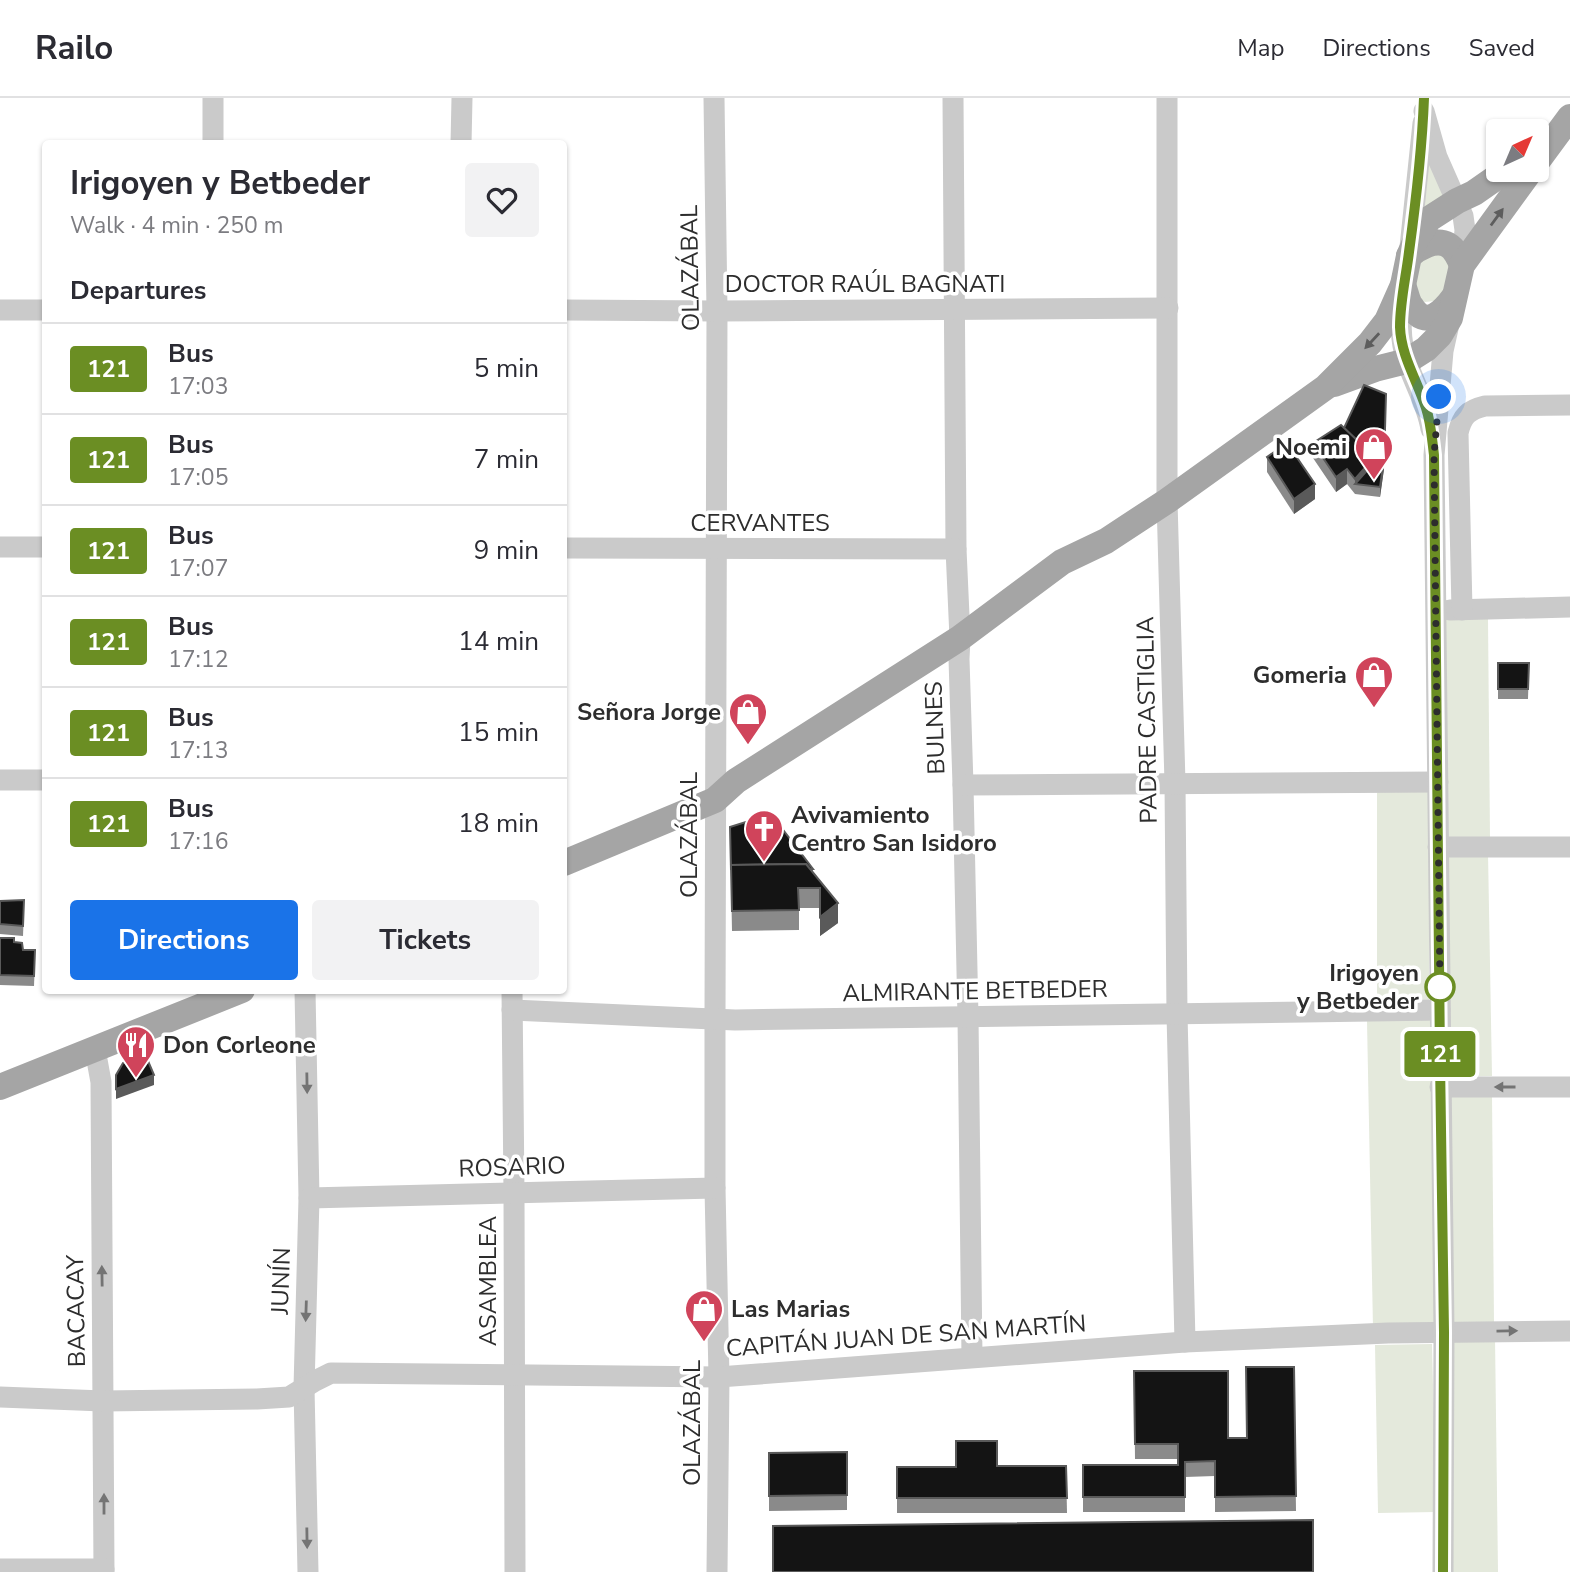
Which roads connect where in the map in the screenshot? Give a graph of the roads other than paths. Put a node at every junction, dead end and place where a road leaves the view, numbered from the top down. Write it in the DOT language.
graph roads {
  1 [pos="213,98"];
  2 [pos="462,98"];
  3 [pos="714,98"];
  4 [pos="953,98"];
  5 [pos="1167,98"];
  6 [pos="1563,98"];
  7 [pos="1424,105"];
  8 [pos="1570,117"];
  9 [pos="1546,119"];
  10 [pos="213,140"];
  11 [pos="461,140"];
  12 [pos="1549,145"];
  13 [pos="1489,182"];
  14 [pos="1522,182"];
  15 [pos="1457,201"];
  16 [pos="1409,256"];
  17 [pos="1462,265"];
  18 [pos="1403,285"];
  19 [pos="1452,307"];
  20 [pos="1168,308"];
  21 [pos="0,310"];
  22 [pos="42,310"];
  23 [pos="567,310"];
  24 [pos="954,310"];
  25 [pos="717,312"];
  26 [pos="1407,361"];
  27 [pos="1326,387"];
  28 [pos="1570,405"];
  29 [pos="1434,455"];
  30 [pos="1167,501"];
  31 [pos="0,547"];
  32 [pos="42,547"];
  33 [pos="567,548"];
  34 [pos="715,549"];
  35 [pos="956,549"];
  36 [pos="1570,607"];
  37 [pos="1462,610"];
  38 [pos="1436,611"];
  39 [pos="960,648"];
  40 [pos="0,779"];
  41 [pos="42,780"];
  42 [pos="1437,782"];
  43 [pos="1175,783"];
  44 [pos="963,785"];
  45 [pos="715,800"];
  46 [pos="1438,847"];
  47 [pos="1570,847"];
  48 [pos="567,862"];
  49 [pos="223,994"];
  50 [pos="305,994"];
  51 [pos="200,999"];
  52 [pos="512,1000"];
  53 [pos="1440,1010"];
  54 [pos="1177,1014"];
  55 [pos="968,1017"];
  56 [pos="715,1018"];
  57 [pos="95,1049"];
  58 [pos="0,1087"];
  59 [pos="1440,1087"];
  60 [pos="1570,1087"];
  61 [pos="715,1188"];
  62 [pos="514,1193"];
  63 [pos="309,1198"];
  64 [pos="1570,1331"];
  65 [pos="1444,1332"];
  66 [pos="1185,1342"];
  67 [pos="972,1357"];
  68 [pos="515,1374"];
  69 [pos="719,1377"];
  70 [pos="304,1388"];
  71 [pos="0,1397"];
  72 [pos="103,1401"];
  73 [pos="0,1569"];
  74 [pos="104,1571"];
  75 [pos="308,1572"];
  76 [pos="515,1572"];
  77 [pos="717,1572"];
  78 [pos="1443,1572"];
  1 -- 10 [label="street"];
  2 -- 11 [label="street"];
  3 -- 25 [label="street, OLAZÁBAL"];
  4 -- 24 [label="street, BULNES"];
  5 -- 20 [label="street, PADRE CASTIGLIA"];
  6 -- 9 [label="main road"];
  7 -- 15 [label="street"];
  7 -- 16 [label="street"];
  8 -- 12 [label="main road"];
  13 -- 15 [label="main road"];
  17 -- 14 [label="main road, one-way"];
  15 -- 16 [label="main road"];
  15 -- 17 [label="street"];
  16 -- 17 [label="main road"];
  16 -- 18 [label="main road"];
  17 -- 19 [label="main road"];
  18 -- 19 [label="main road"];
  18 -- 26 [label="street"];
  18 -- 27 [label="main road, one-way"];
  19 -- 26 [label="main road"];
  19 -- 29 [label="street"];
  20 -- 24 [label="street, DOCTOR RAÚL BAGNATI"];
  20 -- 30 [label="street, PADRE CASTIGLIA"];
  21 -- 22 [label="street"];
  23 -- 25 [label="street, DOCTOR RAÚL BAGNATI"];
  24 -- 25 [label="street, DOCTOR RAÚL BAGNATI"];
  24 -- 35 [label="street, BULNES"];
  25 -- 34 [label="street, OLAZÁBAL"];
  26 -- 27 [label="main road"];
  26 -- 29 [label="street"];
  27 -- 30 [label="main road"];
  28 -- 37 [label="street"];
  29 -- 38 [label="street"];
  30 -- 39 [label="main road"];
  30 -- 43 [label="street, PADRE CASTIGLIA"];
  31 -- 32 [label="street"];
  33 -- 34 [label="street, CERVANTES"];
  34 -- 35 [label="street, CERVANTES"];
  34 -- 45 [label="street, OLAZÁBAL"];
  35 -- 39 [label="street, BULNES"];
  36 -- 37 [label="street"];
  37 -- 38 [label="street"];
  38 -- 42 [label="street"];
  39 -- 44 [label="street, BULNES"];
  39 -- 45 [label="main road"];
  40 -- 41 [label="street"];
  42 -- 43 [label="street"];
  42 -- 46 [label="street"];
  43 -- 44 [label="street"];
  43 -- 54 [label="street, PADRE CASTIGLIA"];
  44 -- 55 [label="street, BULNES"];
  45 -- 48 [label="main road"];
  45 -- 56 [label="street, OLAZÁBAL"];
  46 -- 47 [label="street"];
  46 -- 53 [label="street"];
  49 -- 51 [label="main road"];
  50 -- 63 [label="street, JUNÍN, one-way"];
  51 -- 57 [label="main road"];
  52 -- 56 [label="street, ALMIRANTE BETBEDER"];
  52 -- 62 [label="street, ASAMBLEA"];
  53 -- 54 [label="street, ALMIRANTE BETBEDER"];
  53 -- 59 [label="street"];
  54 -- 55 [label="street, ALMIRANTE BETBEDER"];
  54 -- 66 [label="street, PADRE CASTIGLIA"];
  55 -- 56 [label="street, ALMIRANTE BETBEDER"];
  55 -- 67 [label="street, BULNES"];
  56 -- 61 [label="street, OLAZÁBAL"];
  57 -- 58 [label="main road"];
  72 -- 57 [label="street, BACACAY, one-way"];
  60 -- 59 [label="street, one-way"];
  59 -- 65 [label="street"];
  61 -- 62 [label="street, ROSARIO"];
  61 -- 69 [label="street, OLAZÁBAL"];
  62 -- 63 [label="street, ROSARIO"];
  62 -- 68 [label="street, ASAMBLEA"];
  63 -- 70 [label="street, JUNÍN, one-way"];
  65 -- 64 [label="street, CAPITÁN JUAN DE SAN MARTÍN, one-way"];
  65 -- 66 [label="street, CAPITÁN JUAN DE SAN MARTÍN"];
  65 -- 78 [label="street"];
  66 -- 67 [label="street, CAPITÁN JUAN DE SAN MARTÍN"];
  67 -- 69 [label="street, CAPITÁN JUAN DE SAN MARTÍN"];
  68 -- 69 [label="street, CAPITÁN JUAN DE SAN MARTÍN"];
  68 -- 70 [label="street, CAPITÁN JUAN DE SAN MARTÍN"];
  68 -- 76 [label="street, ASAMBLEA"];
  69 -- 77 [label="street, OLAZÁBAL"];
  70 -- 72 [label="street, CAPITÁN JUAN DE SAN MARTÍN"];
  70 -- 75 [label="street, JUNÍN, one-way"];
  71 -- 72 [label="street, CAPITÁN JUAN DE SAN MARTÍN"];
  74 -- 72 [label="street, BACACAY, one-way"];
  73 -- 74 [label="street"];
}
